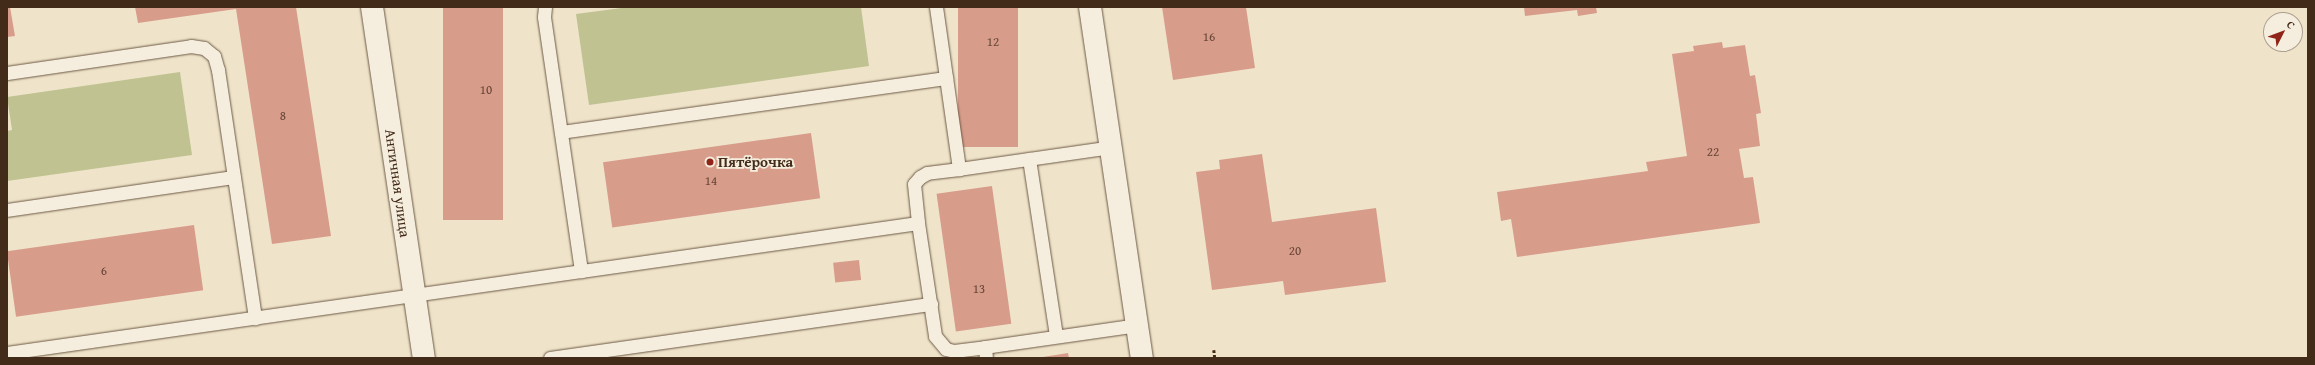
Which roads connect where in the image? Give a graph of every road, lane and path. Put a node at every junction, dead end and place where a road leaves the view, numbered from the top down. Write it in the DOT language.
graph roads {
  1 [pos="372,7"];
  2 [pos="545,7"];
  3 [pos="936,7"];
  4 [pos="1090,7"];
  5 [pos="7,73"];
  6 [pos="946,78"];
  7 [pos="561,132"];
  8 [pos="1111,147"];
  9 [pos="1029,159"];
  10 [pos="959,169"];
  11 [pos="234,176"];
  12 [pos="7,210"];
  13 [pos="918,224"];
  14 [pos="581,272"];
  15 [pos="415,295"];
  16 [pos="931,304"];
  17 [pos="255,318"];
  18 [pos="1138,325"];
  19 [pos="1056,336"];
  20 [pos="1214,350"];
  21 [pos="986,352"];
  22 [pos="7,353"];
  23 [pos="593,355"];
  24 [pos="424,358"];
  25 [pos="550,358"];
  26 [pos="1142,358"];
  27 [pos="1215,358"];
  1 -- 15 [label="street, Античная улица"];
  2 -- 7 [label="lane"];
  3 -- 6 [label="lane"];
  4 -- 8 [label="street"];
  5 -- 11 [label="lane"];
  6 -- 7 [label="lane"];
  6 -- 10 [label="lane"];
  7 -- 14 [label="lane"];
  8 -- 9 [label="lane"];
  8 -- 18 [label="street"];
  9 -- 10 [label="lane"];
  9 -- 19 [label="lane"];
  10 -- 13 [label="lane"];
  11 -- 12 [label="lane"];
  11 -- 17 [label="lane"];
  13 -- 14 [label="lane"];
  13 -- 16 [label="lane"];
  14 -- 15 [label="lane"];
  15 -- 17 [label="lane"];
  15 -- 24 [label="street, Античная улица"];
  16 -- 21 [label="lane"];
  16 -- 23 [label="lane"];
  17 -- 22 [label="lane"];
  18 -- 19 [label="lane"];
  18 -- 26 [label="street"];
  19 -- 21 [label="lane"];
  20 -- 27 [label="path"];
  23 -- 25 [label="lane"];
}
